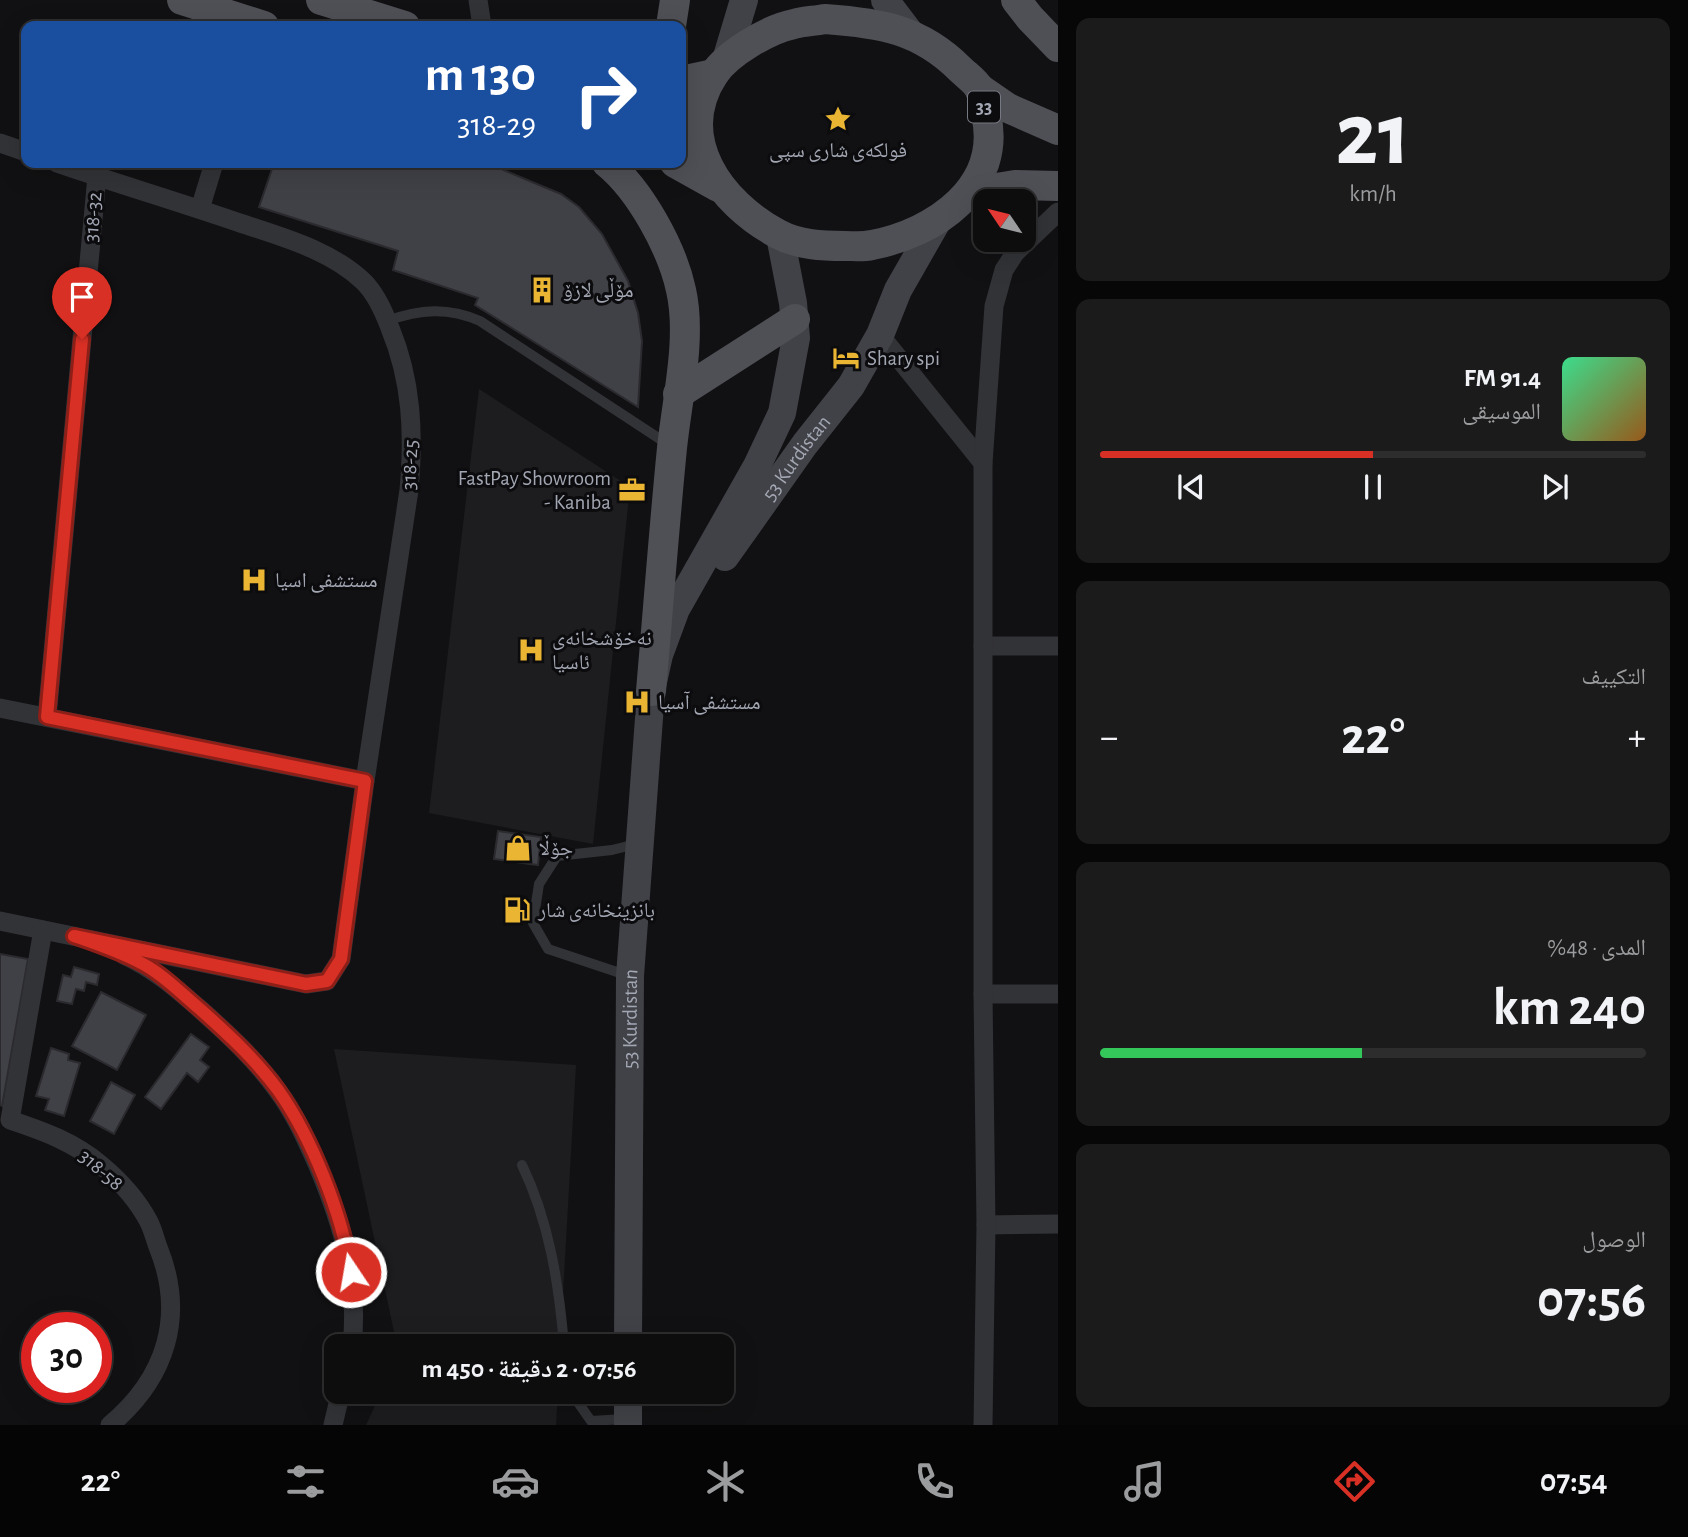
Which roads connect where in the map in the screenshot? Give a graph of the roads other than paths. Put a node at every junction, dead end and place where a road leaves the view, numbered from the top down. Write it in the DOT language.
graph roads {
  1 [pos="182,0"];
  2 [pos="321,0"];
  3 [pos="478,0"];
  4 [pos="675,0"];
  5 [pos="744,0"];
  6 [pos="885,0"];
  7 [pos="1016,0"];
  8 [pos="246,21"];
  9 [pos="389,21"];
  10 [pos="481,21"];
  11 [pos="672,21"];
  12 [pos="910,33"];
  13 [pos="1058,47"];
  14 [pos="720,67"];
  15 [pos="686,79"];
  16 [pos="979,88"];
  17 [pos="1058,130"];
  18 [pos="0,143"];
  19 [pos="21,150"];
  20 [pos="72,168"];
  21 [pos="212,168"];
  22 [pos="611,168"];
  23 [pos="684,168"];
  24 [pos="97,176"];
  25 [pos="1058,186"];
  26 [pos="718,187"];
  27 [pos="971,192"];
  28 [pos="200,209"];
  29 [pos="1058,212"];
  30 [pos="938,220"];
  31 [pos="780,236"];
  32 [pos="795,319"];
  33 [pos="387,321"];
  34 [pos="880,335"];
  35 [pos="678,394"];
  36 [pos="672,447"];
  37 [pos="983,463"];
  38 [pos="983,646"];
  39 [pos="1058,646"];
  40 [pos="651,691"];
  41 [pos="0,708"];
  42 [pos="47,717"];
  43 [pos="365,781"];
  44 [pos="640,844"];
  45 [pos="0,921"];
  46 [pos="43,930"];
  47 [pos="74,936"];
  48 [pos="630,976"];
  49 [pos="983,994"];
  50 [pos="1058,994"];
  51 [pos="5,1119"];
  52 [pos="522,1165"];
  53 [pos="1058,1224"];
  54 [pos="986,1225"];
  55 [pos="352,1334"];
  56 [pos="563,1334"];
  57 [pos="628,1334"];
  58 [pos="338,1404"];
  59 [pos="579,1404"];
  60 [pos="628,1412"];
  61 [pos="591,1423"];
  62 [pos="110,1425"];
  63 [pos="333,1425"];
  64 [pos="983,1425"];
  1 -- 8 [label="main road"];
  2 -- 9 [label="main road"];
  3 -- 10 [label="street"];
  4 -- 11 [label="main road"];
  5 -- 14 [label="main road"];
  6 -- 12 [label="main road"];
  7 -- 13 [label="main road"];
  12 -- 14 [label="main road, 33"];
  12 -- 16 [label="main road, 33"];
  14 -- 15 [label="main road, 33"];
  14 -- 26 [label="main road, 33"];
  16 -- 17 [label="main road, 33"];
  16 -- 27 [label="main road, 33"];
  18 -- 19 [label="street"];
  20 -- 24 [label="street, 318-25"];
  21 -- 28 [label="street"];
  22 -- 35 [label="main road"];
  23 -- 26 [label="main road, 33"];
  24 -- 28 [label="street, 318-25"];
  24 -- 42 [label="street, 318-32"];
  25 -- 27 [label="main road"];
  26 -- 31 [label="main road, 33"];
  27 -- 30 [label="main road, 33"];
  28 -- 33 [label="street, 318-25"];
  29 -- 37 [label="street"];
  30 -- 31 [label="main road, 33"];
  30 -- 34 [label="main road, 53 Kurdistan"];
  31 -- 32 [label="main road, 53 Kurdistan"];
  32 -- 35 [label="main road"];
  32 -- 40 [label="main road, 53 Kurdistan"];
  33 -- 36 [label="lane"];
  33 -- 43 [label="street, 318-25"];
  34 -- 37 [label="street"];
  34 -- 40 [label="main road, 53 Kurdistan"];
  35 -- 36 [label="main road"];
  36 -- 40 [label="main road"];
  37 -- 38 [label="street"];
  38 -- 39 [label="street"];
  38 -- 49 [label="street"];
  40 -- 44 [label="main road, 53 Kurdistan"];
  41 -- 42 [label="street"];
  42 -- 43 [label="street"];
  43 -- 47 [label="street, 318-25"];
  44 -- 48 [label="main road, 53 Kurdistan"];
  44 -- 48 [label="lane"];
  45 -- 46 [label="street"];
  46 -- 47 [label="street"];
  46 -- 51 [label="street, 318-58"];
  47 -- 55 [label="street"];
  48 -- 57 [label="main road, 53 Kurdistan"];
  49 -- 50 [label="street"];
  49 -- 54 [label="street"];
  51 -- 62 [label="street, 318-58"];
  52 -- 56 [label="lane"];
  53 -- 54 [label="street"];
  54 -- 64 [label="street"];
  58 -- 63 [label="street"];
  59 -- 61 [label="lane"];
  60 -- 61 [label="lane"];
}
